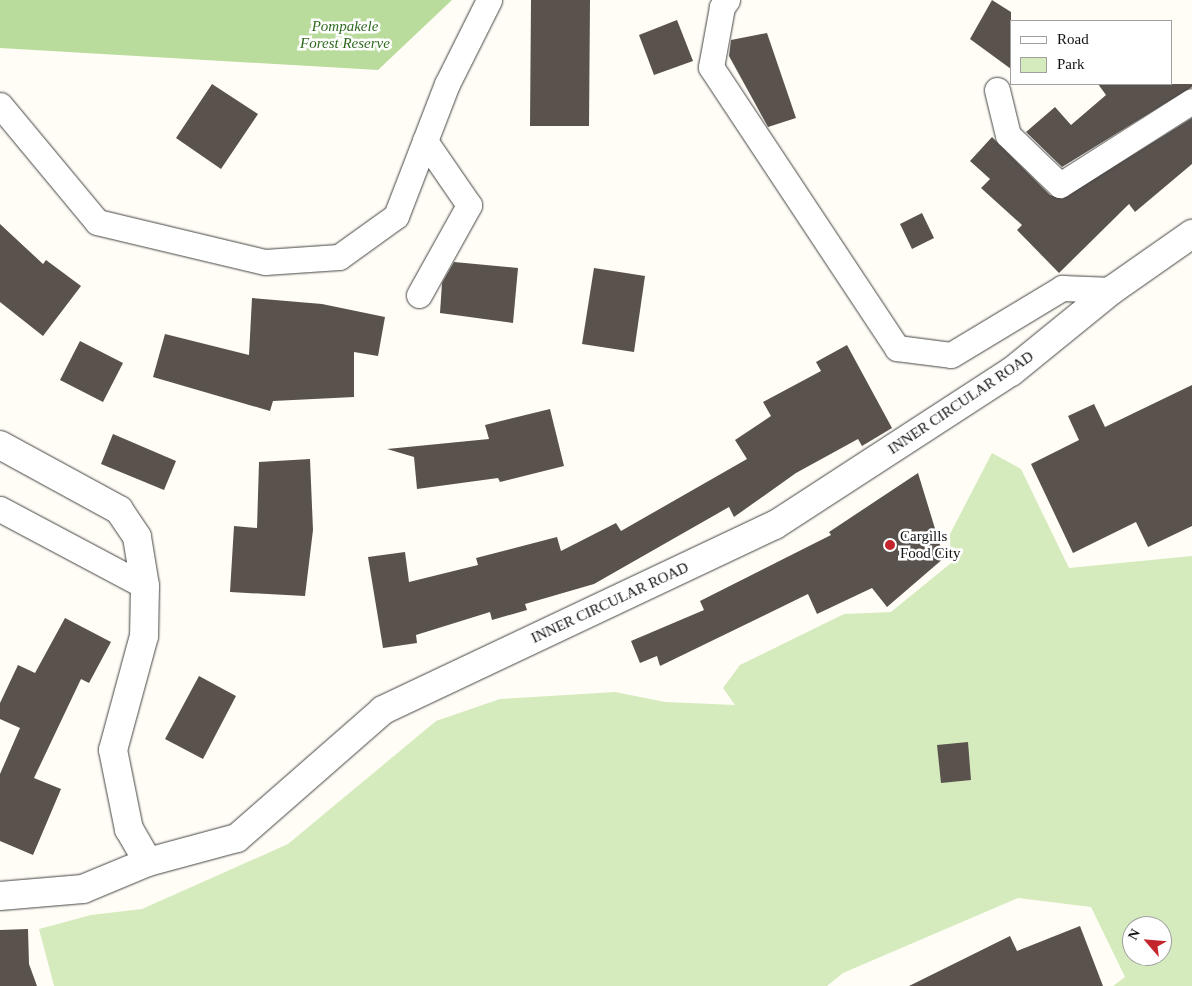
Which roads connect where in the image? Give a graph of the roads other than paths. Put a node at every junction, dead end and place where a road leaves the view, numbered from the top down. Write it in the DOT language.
graph roads {
  1 [pos="489,0"];
  2 [pos="727,0"];
  3 [pos="997,90"];
  4 [pos="1192,102"];
  5 [pos="0,104"];
  6 [pos="425,141"];
  7 [pos="1192,234"];
  8 [pos="1112,290"];
  9 [pos="420,295"];
  10 [pos="0,445"];
  11 [pos="0,509"];
  12 [pos="145,586"];
  13 [pos="148,862"];
  14 [pos="0,896"];
  1 -- 6 [label="street"];
  2 -- 8 [label="street"];
  3 -- 4 [label="street"];
  5 -- 6 [label="street"];
  6 -- 9 [label="street"];
  7 -- 8 [label="street, INNER CIRCULAR ROAD"];
  8 -- 13 [label="street, INNER CIRCULAR ROAD"];
  10 -- 12 [label="street"];
  11 -- 12 [label="street"];
  12 -- 13 [label="street"];
  13 -- 14 [label="street, INNER CIRCULAR ROAD"];
}
